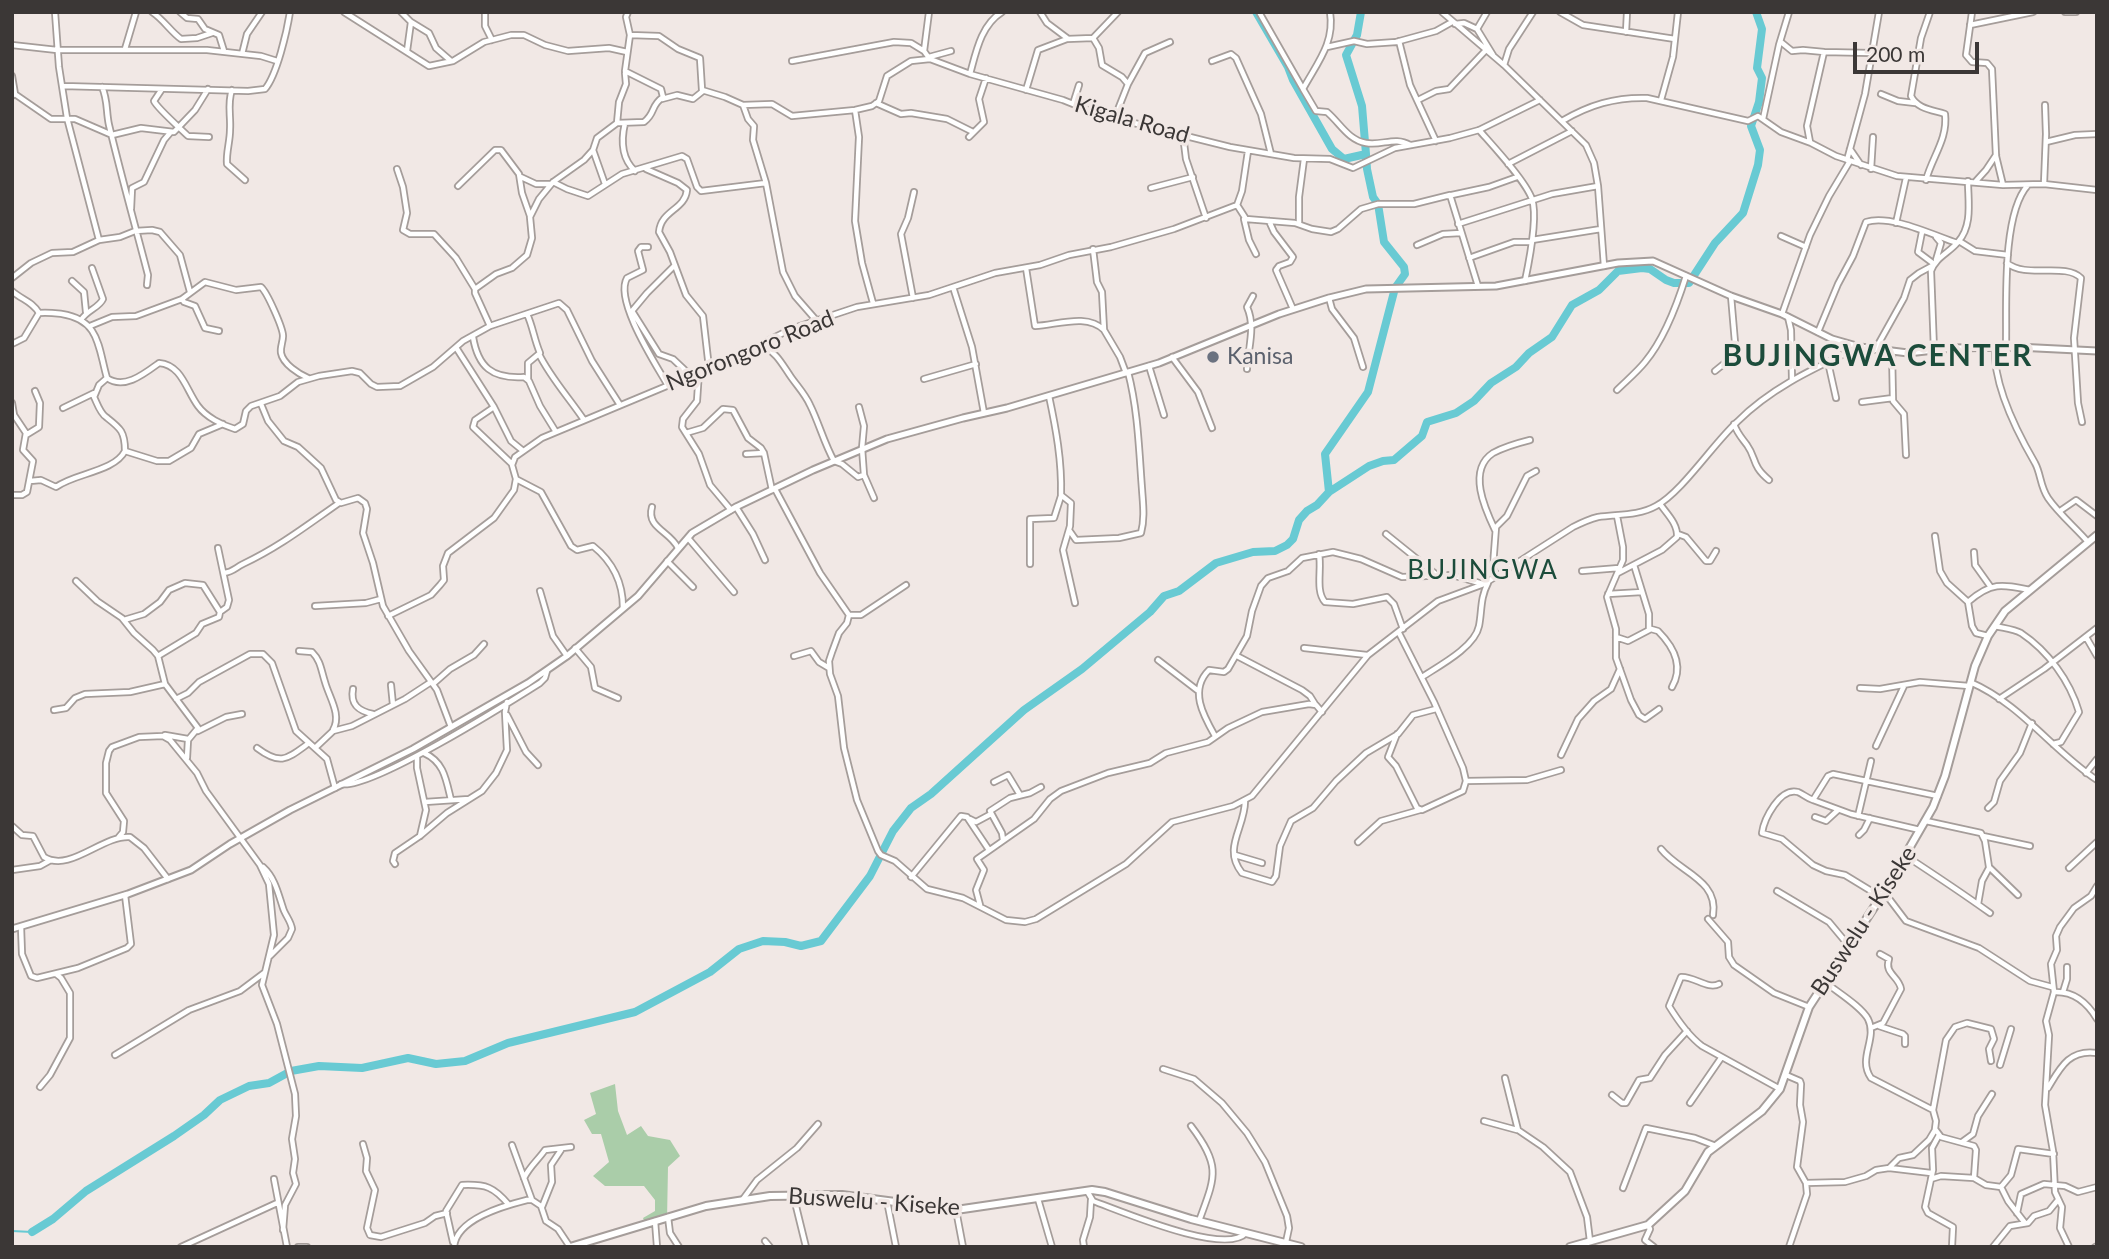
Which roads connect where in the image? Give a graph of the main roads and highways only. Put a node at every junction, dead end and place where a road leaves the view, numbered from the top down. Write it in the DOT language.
graph roads {
  1 [pos="2097,535"];
  2 [pos="1587,1243"];
  3 [pos="570,1247"];
  4 [pos="1300,1247"];
  5 [pos="1570,1247"];
  1 -- 2 [label="main road, Buswelu - Kiseke"];
  2 -- 5 [label="main road, Buswelu - Kiseke"];
  3 -- 4 [label="main road, Buswelu - Kiseke"];
}
